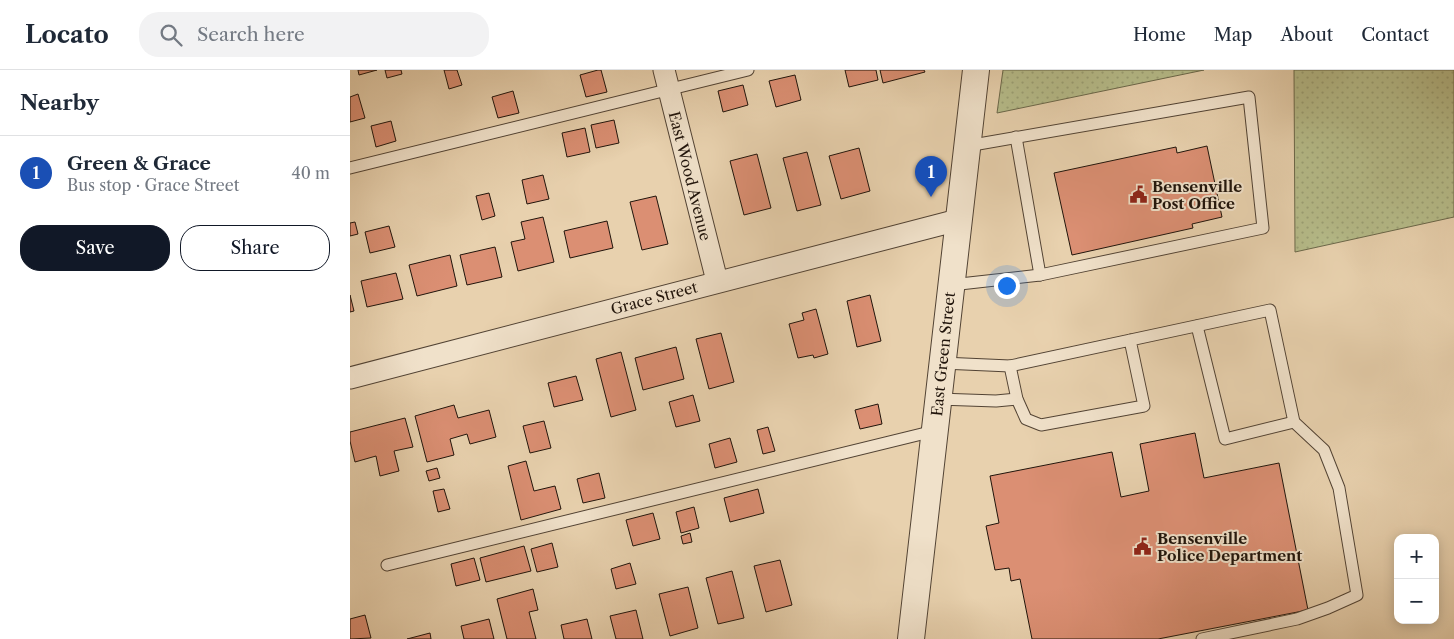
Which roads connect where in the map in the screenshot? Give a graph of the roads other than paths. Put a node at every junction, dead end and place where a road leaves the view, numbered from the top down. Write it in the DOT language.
graph roads {
  1 [pos="748,70"];
  2 [pos="976,70"];
  3 [pos="666,80"];
  4 [pos="1016,137"];
  5 [pos="967,146"];
  6 [pos="350,168"];
  7 [pos="958,220"];
  8 [pos="1040,274"];
  9 [pos="717,282"];
  10 [pos="951,285"];
  11 [pos="1197,326"];
  12 [pos="1130,340"];
  13 [pos="942,363"];
  14 [pos="1010,366"];
  15 [pos="350,378"];
  16 [pos="938,399"];
  17 [pos="1017,399"];
  18 [pos="1294,422"];
  19 [pos="934,431"];
  20 [pos="388,565"];
  21 [pos="910,639"];
  22 [pos="1202,639"];
  1 -- 3 [label="lane"];
  2 -- 5 [label="street, East Green Street"];
  3 -- 6 [label="lane"];
  3 -- 9 [label="street, East Wood Avenue"];
  4 -- 5 [label="lane"];
  4 -- 8 [label="lane"];
  4 -- 8 [label="lane"];
  5 -- 7 [label="street, East Green Street"];
  7 -- 9 [label="street, Grace Street"];
  7 -- 10 [label="street, East Green Street"];
  8 -- 10 [label="lane"];
  9 -- 15 [label="street, Grace Street"];
  10 -- 13 [label="street, East Green Street"];
  11 -- 12 [label="lane"];
  11 -- 18 [label="lane"];
  11 -- 18 [label="lane"];
  12 -- 14 [label="lane"];
  12 -- 17 [label="lane"];
  13 -- 14 [label="lane"];
  13 -- 16 [label="street, East Green Street"];
  14 -- 17 [label="lane"];
  16 -- 17 [label="lane"];
  16 -- 19 [label="street, East Green Street"];
  18 -- 22 [label="lane"];
  19 -- 20 [label="lane"];
  19 -- 21 [label="street, East Green Street"];
}
